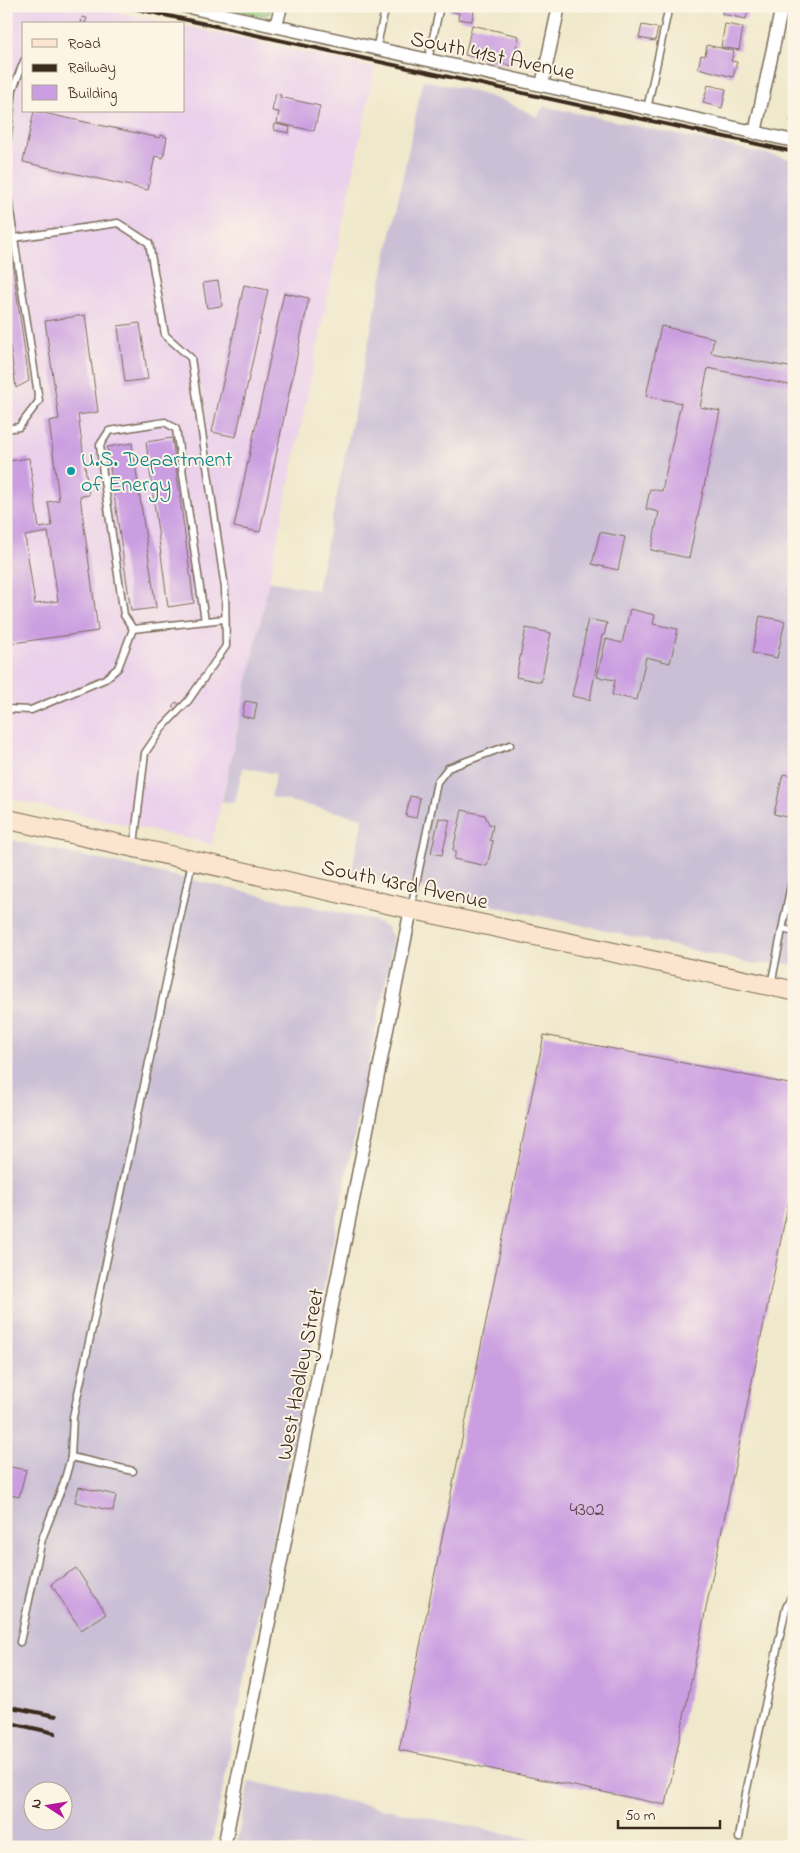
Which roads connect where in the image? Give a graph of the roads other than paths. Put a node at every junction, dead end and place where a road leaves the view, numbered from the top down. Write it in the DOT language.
graph roads {
  1 [pos="184,6"];
  2 [pos="281,6"];
  3 [pos="386,6"];
  4 [pos="440,6"];
  5 [pos="559,6"];
  6 [pos="669,6"];
  7 [pos="782,6"];
  8 [pos="276,26"];
  9 [pos="376,49"];
  10 [pos="428,60"];
  11 [pos="22,65"];
  12 [pos="542,85"];
  13 [pos="648,109"];
  14 [pos="755,133"];
  15 [pos="794,141"];
  16 [pos="6,153"];
  17 [pos="6,184"];
  18 [pos="14,238"];
  19 [pos="6,428"];
  20 [pos="225,619"];
  21 [pos="205,621"];
  22 [pos="133,629"];
  23 [pos="6,709"];
  24 [pos="510,745"];
  25 [pos="6,820"];
  26 [pos="134,848"];
  27 [pos="192,861"];
  28 [pos="794,870"];
  29 [pos="411,909"];
  30 [pos="783,929"];
  31 [pos="794,932"];
  32 [pos="771,986"];
  33 [pos="794,991"];
  34 [pos="71,1457"];
  35 [pos="133,1471"];
  36 [pos="794,1590"];
  37 [pos="20,1642"];
  38 [pos="739,1838"];
  39 [pos="224,1847"];
  1 -- 8 [label="street, South 41st Avenue"];
  2 -- 8 [label="street"];
  3 -- 9 [label="lane"];
  4 -- 10 [label="lane"];
  5 -- 12 [label="street"];
  6 -- 13 [label="lane"];
  7 -- 14 [label="street"];
  8 -- 9 [label="street, South 41st Avenue"];
  9 -- 10 [label="street, South 41st Avenue"];
  10 -- 12 [label="street, South 41st Avenue"];
  11 -- 16 [label="lane"];
  12 -- 13 [label="street, South 41st Avenue"];
  13 -- 14 [label="street, South 41st Avenue"];
  14 -- 15 [label="street, South 41st Avenue"];
  17 -- 18 [label="lane"];
  18 -- 19 [label="lane"];
  18 -- 20 [label="lane"];
  20 -- 21 [label="lane"];
  20 -- 26 [label="lane"];
  21 -- 22 [label="lane"];
  21 -- 22 [label="lane"];
  22 -- 23 [label="lane"];
  24 -- 29 [label="lane"];
  25 -- 26 [label="main road, South 43rd Avenue"];
  26 -- 27 [label="main road, South 43rd Avenue"];
  27 -- 29 [label="main road, South 43rd Avenue"];
  27 -- 34 [label="lane"];
  28 -- 30 [label="lane"];
  29 -- 32 [label="main road, South 43rd Avenue"];
  29 -- 39 [label="street, West Hadley Street"];
  30 -- 31 [label="lane"];
  30 -- 32 [label="lane"];
  32 -- 33 [label="main road, South 43rd Avenue"];
  34 -- 35 [label="lane"];
  34 -- 37 [label="lane"];
  36 -- 38 [label="lane"];
}
